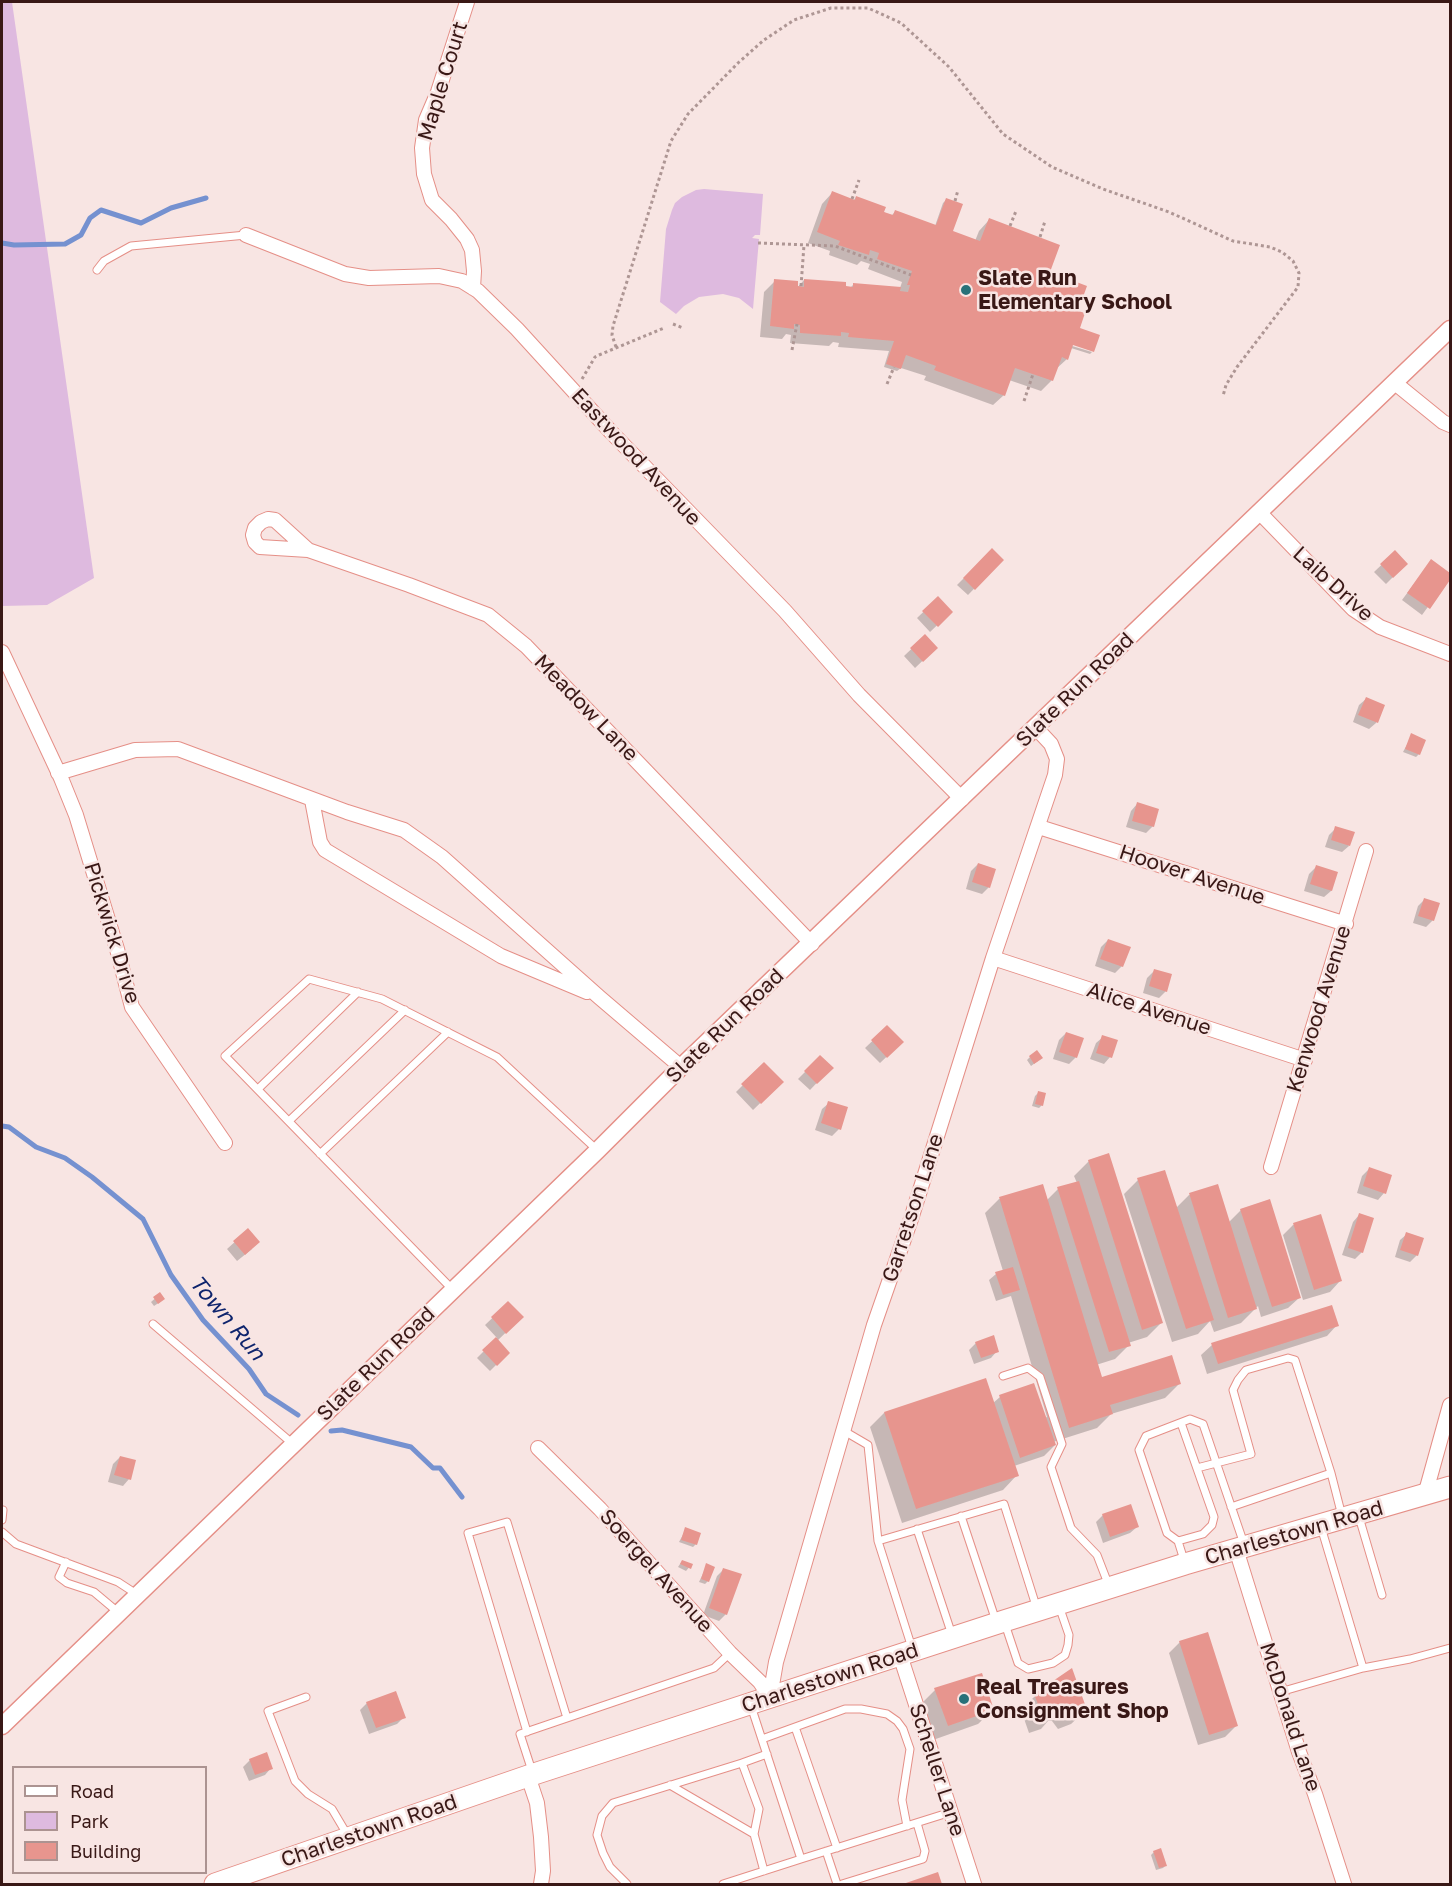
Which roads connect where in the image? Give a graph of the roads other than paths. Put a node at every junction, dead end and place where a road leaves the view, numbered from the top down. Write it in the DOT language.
graph roads {
  1 [pos="467,2"];
  2 [pos="246,235"];
  3 [pos="97,270"];
  4 [pos="473,288"];
  5 [pos="1450,329"];
  6 [pos="1395,383"];
  7 [pos="1450,425"];
  8 [pos="1259,512"];
  9 [pos="308,550"];
  10 [pos="2,652"];
  11 [pos="1450,654"];
  12 [pos="1036,728"];
  13 [pos="58,773"];
  14 [pos="962,799"];
  15 [pos="312,800"];
  16 [pos="1039,827"];
  17 [pos="1366,851"];
  18 [pos="1346,924"];
  19 [pos="812,944"];
  20 [pos="993,958"];
  21 [pos="358,992"];
  22 [pos="599,997"];
  23 [pos="405,1010"];
  24 [pos="448,1032"];
  25 [pos="1305,1060"];
  26 [pos="681,1067"];
  27 [pos="258,1089"];
  28 [pos="289,1121"];
  29 [pos="225,1143"];
  30 [pos="598,1150"];
  31 [pos="320,1154"];
  32 [pos="1271,1167"];
  33 [pos="453,1290"];
  34 [pos="153,1324"];
  35 [pos="1003,1376"];
  36 [pos="1450,1405"];
  37 [pos="1181,1423"];
  38 [pos="844,1431"];
  39 [pos="293,1444"];
  40 [pos="538,1448"];
  41 [pos="1216,1463"];
  42 [pos="1197,1468"];
  43 [pos="1331,1473"];
  44 [pos="1450,1487"];
  45 [pos="1425,1495"];
  46 [pos="1232,1507"];
  47 [pos="3,1510"];
  48 [pos="961,1516"];
  49 [pos="1350,1516"];
  50 [pos="2,1520"];
  51 [pos="1320,1525"];
  52 [pos="917,1529"];
  53 [pos="2,1532"];
  54 [pos="878,1541"];
  55 [pos="1178,1541"];
  56 [pos="1241,1548"];
  57 [pos="66,1562"];
  58 [pos="1185,1564"];
  59 [pos="1110,1589"];
  60 [pos="138,1595"];
  61 [pos="1382,1595"];
  62 [pos="1059,1604"];
  63 [pos="1038,1611"];
  64 [pos="119,1613"];
  65 [pos="1000,1622"];
  66 [pos="952,1638"];
  67 [pos="1450,1648"];
  68 [pos="730,1653"];
  69 [pos="907,1653"];
  70 [pos="1363,1668"];
  71 [pos="1280,1692"];
  72 [pos="306,1696"];
  73 [pos="760,1700"];
  74 [pos="567,1718"];
  75 [pos="2,1726"];
  76 [pos="795,1727"];
  77 [pos="527,1732"];
  78 [pos="762,1739"];
  79 [pos="767,1754"];
  80 [pos="742,1763"];
  81 [pos="530,1775"];
  82 [pos="670,1785"];
  83 [pos="951,1812"];
  84 [pos="917,1822"];
  85 [pos="907,1826"];
  86 [pos="754,1834"];
  87 [pos="349,1838"];
  88 [pos="837,1848"];
  89 [pos="826,1851"];
  90 [pos="801,1859"];
  91 [pos="764,1871"];
  92 [pos="215,1884"];
  93 [pos="541,1884"];
  94 [pos="627,1884"];
  95 [pos="723,1884"];
  96 [pos="837,1884"];
  97 [pos="842,1884"];
  98 [pos="975,1884"];
  99 [pos="1344,1884"];
  1 -- 4 [label="street, Maple Court"];
  2 -- 3 [label="lane"];
  2 -- 4 [label="street, Eastwood Avenue"];
  4 -- 14 [label="street, Eastwood Avenue"];
  5 -- 6 [label="street, Slate Run Road"];
  6 -- 7 [label="street"];
  6 -- 8 [label="street, Slate Run Road"];
  8 -- 11 [label="street, Laib Drive"];
  8 -- 12 [label="street, Slate Run Road"];
  9 -- 19 [label="street, Meadow Lane"];
  10 -- 13 [label="street, Pickwick Drive"];
  12 -- 14 [label="street, Slate Run Road"];
  12 -- 16 [label="street, Garretson Lane"];
  13 -- 15 [label="street"];
  13 -- 29 [label="street, Pickwick Drive"];
  14 -- 19 [label="street, Slate Run Road"];
  15 -- 22 [label="street"];
  15 -- 22 [label="street"];
  16 -- 18 [label="street, Hoover Avenue"];
  16 -- 20 [label="street, Garretson Lane"];
  17 -- 18 [label="street, Kenwood Avenue"];
  18 -- 25 [label="street, Kenwood Avenue"];
  19 -- 26 [label="street, Slate Run Road"];
  20 -- 25 [label="street, Alice Avenue"];
  20 -- 38 [label="street, Garretson Lane"];
  21 -- 23 [label="lane"];
  21 -- 27 [label="lane"];
  21 -- 27 [label="lane"];
  22 -- 26 [label="street"];
  23 -- 24 [label="lane"];
  23 -- 28 [label="lane"];
  24 -- 30 [label="lane"];
  24 -- 31 [label="lane"];
  25 -- 32 [label="street, Kenwood Avenue"];
  26 -- 30 [label="street, Slate Run Road"];
  27 -- 28 [label="lane"];
  28 -- 31 [label="lane"];
  30 -- 33 [label="street, Slate Run Road"];
  31 -- 33 [label="lane"];
  33 -- 39 [label="street, Slate Run Road"];
  34 -- 39 [label="lane"];
  35 -- 59 [label="lane"];
  36 -- 45 [label="street"];
  37 -- 41 [label="lane"];
  37 -- 42 [label="lane"];
  37 -- 55 [label="lane"];
  38 -- 54 [label="lane"];
  38 -- 73 [label="street, Garretson Lane"];
  39 -- 60 [label="street, Slate Run Road"];
  40 -- 68 [label="street, Soergel Avenue"];
  41 -- 42 [label="lane"];
  41 -- 43 [label="lane"];
  41 -- 46 [label="lane"];
  42 -- 55 [label="lane"];
  43 -- 46 [label="lane"];
  43 -- 49 [label="lane"];
  44 -- 45 [label="main road, Charlestown Road"];
  45 -- 49 [label="main road, Charlestown Road"];
  46 -- 56 [label="lane"];
  47 -- 50 [label="lane"];
  48 -- 52 [label="lane"];
  48 -- 63 [label="lane"];
  48 -- 65 [label="lane"];
  49 -- 51 [label="main road, Charlestown Road"];
  49 -- 61 [label="lane"];
  51 -- 56 [label="main road, Charlestown Road"];
  51 -- 70 [label="lane"];
  52 -- 54 [label="lane"];
  52 -- 66 [label="lane"];
  53 -- 57 [label="lane"];
  54 -- 69 [label="lane"];
  55 -- 58 [label="lane"];
  56 -- 58 [label="main road, Charlestown Road"];
  56 -- 71 [label="street, McDonald Lane"];
  57 -- 60 [label="lane"];
  57 -- 64 [label="lane"];
  58 -- 59 [label="main road, Charlestown Road"];
  59 -- 62 [label="main road, Charlestown Road"];
  60 -- 64 [label="street, Slate Run Road"];
  62 -- 63 [label="main road, Charlestown Road"];
  62 -- 65 [label="lane"];
  63 -- 65 [label="main road, Charlestown Road"];
  64 -- 75 [label="street, Slate Run Road"];
  65 -- 66 [label="main road, Charlestown Road"];
  66 -- 69 [label="main road, Charlestown Road"];
  67 -- 70 [label="lane"];
  68 -- 73 [label="street, Soergel Avenue"];
  68 -- 74 [label="lane"];
  69 -- 73 [label="main road, Charlestown Road"];
  69 -- 83 [label="street, Scheller Lane"];
  70 -- 71 [label="lane"];
  71 -- 99 [label="street, McDonald Lane"];
  72 -- 87 [label="lane"];
  73 -- 78 [label="lane"];
  73 -- 81 [label="main road, Charlestown Road"];
  74 -- 77 [label="lane"];
  74 -- 77 [label="lane"];
  76 -- 78 [label="lane"];
  76 -- 85 [label="lane"];
  76 -- 88 [label="lane"];
  77 -- 81 [label="lane"];
  78 -- 79 [label="lane"];
  79 -- 80 [label="lane"];
  79 -- 90 [label="lane"];
  80 -- 82 [label="lane"];
  80 -- 86 [label="lane"];
  81 -- 87 [label="main road, Charlestown Road"];
  81 -- 93 [label="street"];
  82 -- 86 [label="lane"];
  82 -- 94 [label="lane"];
  83 -- 84 [label="lane"];
  83 -- 98 [label="street, Scheller Lane"];
  84 -- 85 [label="lane"];
  84 -- 97 [label="lane"];
  85 -- 88 [label="lane"];
  86 -- 91 [label="lane"];
  87 -- 92 [label="main road, Charlestown Road"];
  88 -- 89 [label="lane"];
  89 -- 90 [label="lane"];
  89 -- 96 [label="lane"];
  90 -- 91 [label="lane"];
  91 -- 95 [label="lane"];
}
